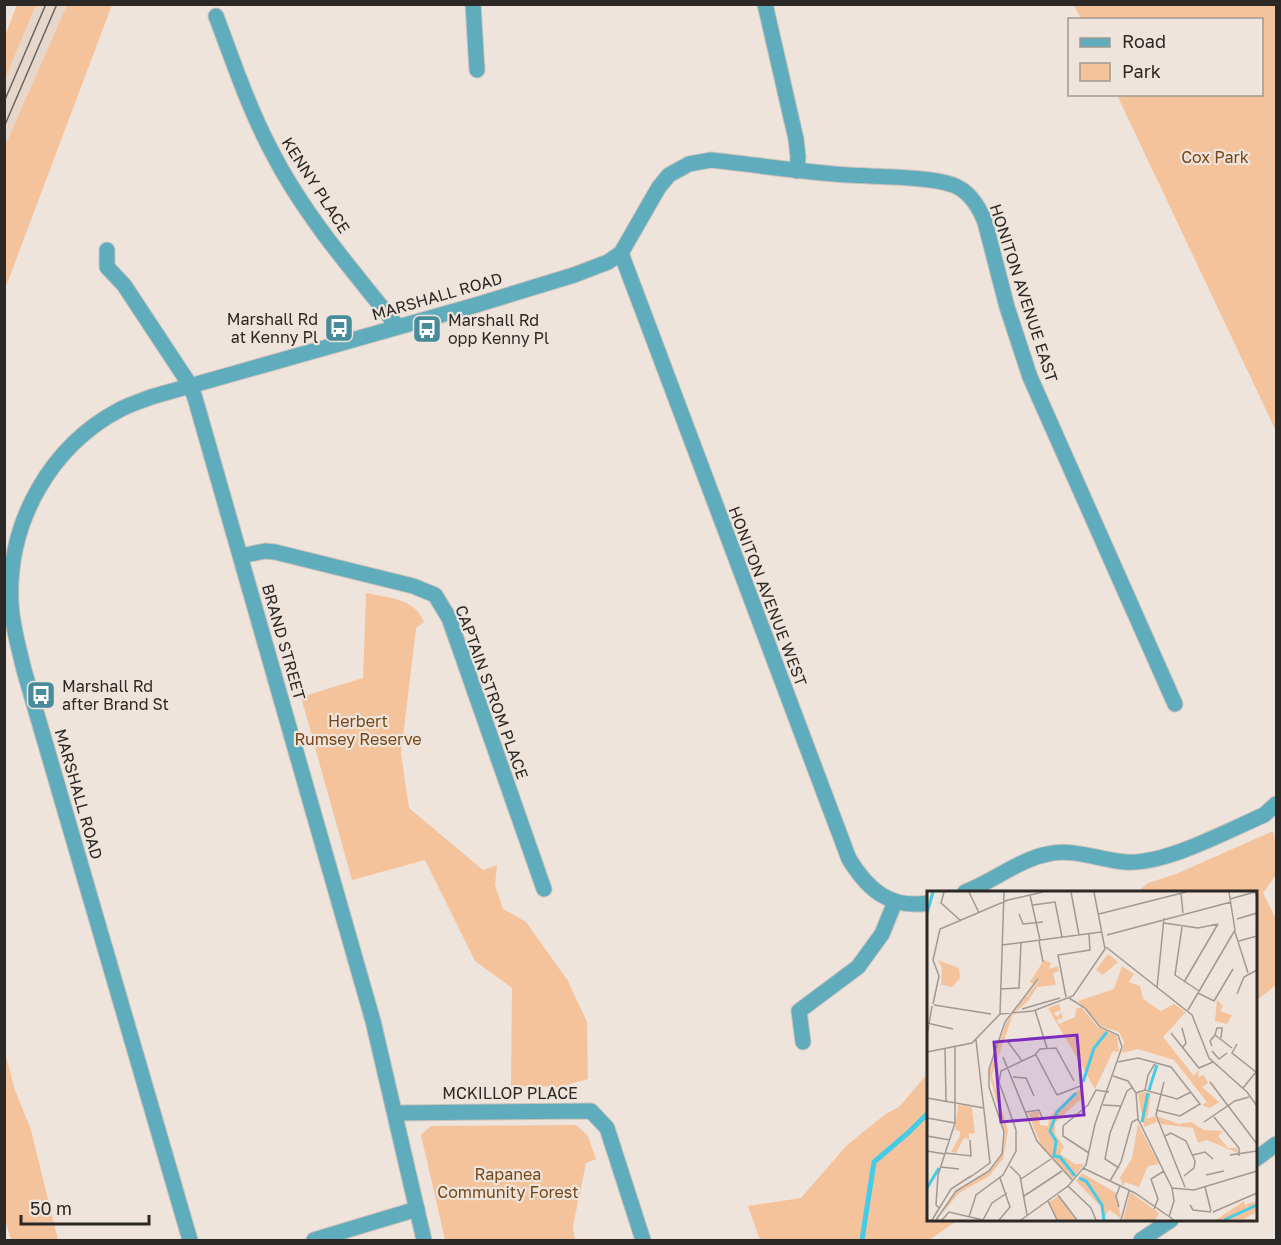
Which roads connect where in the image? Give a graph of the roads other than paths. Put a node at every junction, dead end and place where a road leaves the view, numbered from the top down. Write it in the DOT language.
graph roads {
  1 [pos="473,4"];
  2 [pos="765,4"];
  3 [pos="216,16"];
  4 [pos="477,70"];
  5 [pos="797,171"];
  6 [pos="107,250"];
  7 [pos="621,253"];
  8 [pos="397,326"];
  9 [pos="190,385"];
  10 [pos="241,556"];
  11 [pos="1175,704"];
  12 [pos="1276,804"];
  13 [pos="544,889"];
  14 [pos="967,891"];
  15 [pos="895,902"];
  16 [pos="927,903"];
  17 [pos="803,1042"];
  18 [pos="396,1113"];
  19 [pos="1276,1144"];
  20 [pos="1257,1158"];
  21 [pos="417,1209"];
  22 [pos="1170,1221"];
  23 [pos="190,1240"];
  24 [pos="314,1240"];
  25 [pos="424,1240"];
  26 [pos="644,1240"];
  27 [pos="1141,1240"];
  1 -- 4 [label="street"];
  2 -- 5 [label="street"];
  3 -- 8 [label="street, KENNY PLACE"];
  5 -- 7 [label="street, HONITON AVENUE EAST"];
  5 -- 11 [label="street, HONITON AVENUE EAST"];
  6 -- 9 [label="street, BRAND STREET"];
  7 -- 8 [label="street, MARSHALL ROAD"];
  7 -- 15 [label="street, HONITON AVENUE WEST"];
  8 -- 9 [label="street, MARSHALL ROAD"];
  9 -- 10 [label="street, BRAND STREET"];
  9 -- 23 [label="street, MARSHALL ROAD"];
  10 -- 13 [label="street, CAPTAIN STROM PLACE"];
  10 -- 18 [label="street, BRAND STREET"];
  12 -- 14 [label="street"];
  15 -- 16 [label="street, HONITON AVENUE WEST"];
  15 -- 17 [label="street"];
  18 -- 21 [label="street, BRAND STREET"];
  18 -- 26 [label="street, MCKILLOP PLACE"];
  19 -- 20 [label="street"];
  21 -- 24 [label="street"];
  21 -- 25 [label="street, BRAND STREET"];
  22 -- 27 [label="street"];
}
